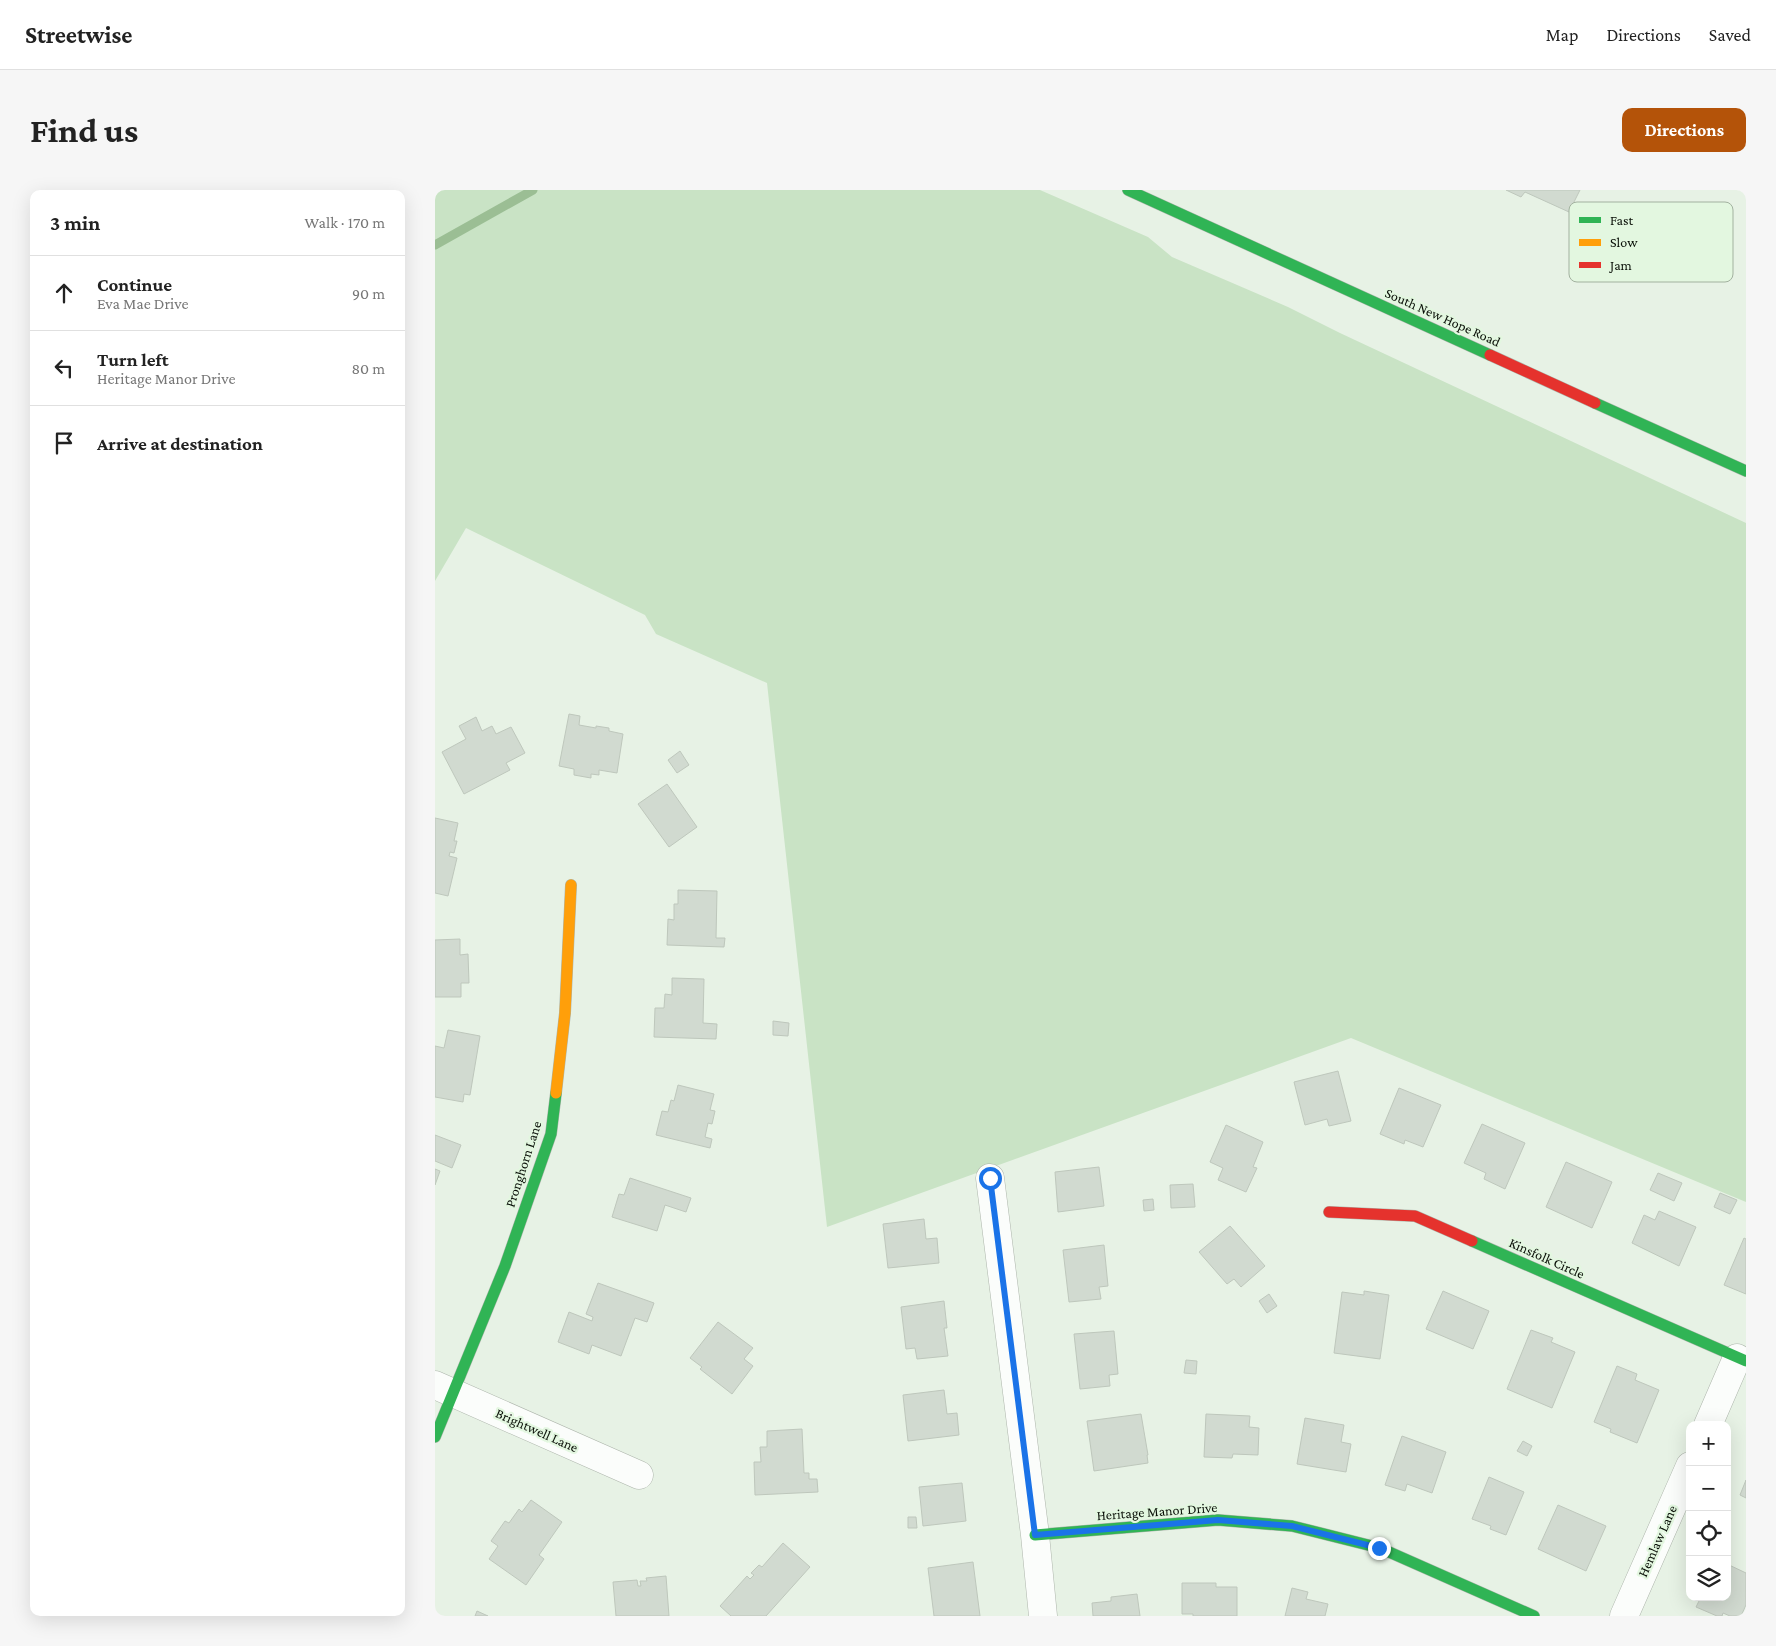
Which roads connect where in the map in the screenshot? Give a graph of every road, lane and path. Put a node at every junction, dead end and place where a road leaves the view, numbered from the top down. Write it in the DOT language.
graph roads {
  1 [pos="1128,190"];
  2 [pos="1746,472"];
  3 [pos="571,885"];
  4 [pos="990,1178"];
  5 [pos="1329,1212"];
  6 [pos="1742,1359"];
  7 [pos="444,1389"];
  8 [pos="1710,1421"];
  9 [pos="435,1437"];
  10 [pos="639,1475"];
  11 [pos="1686,1475"];
  12 [pos="1035,1535"];
  13 [pos="1043,1616"];
  14 [pos="1534,1616"];
  15 [pos="1624,1616"];
  1 -- 2 [label="street, South New Hope Road"];
  3 -- 7 [label="street, Pronghorn Lane"];
  4 -- 12 [label="street"];
  5 -- 6 [label="street, Kinsfolk Circle"];
  6 -- 8 [label="street"];
  7 -- 9 [label="street, Pronghorn Lane"];
  7 -- 10 [label="street, Brightwell Lane"];
  11 -- 15 [label="street, Hemlaw Lane"];
  12 -- 13 [label="street"];
  12 -- 14 [label="street, Heritage Manor Drive"];
}
